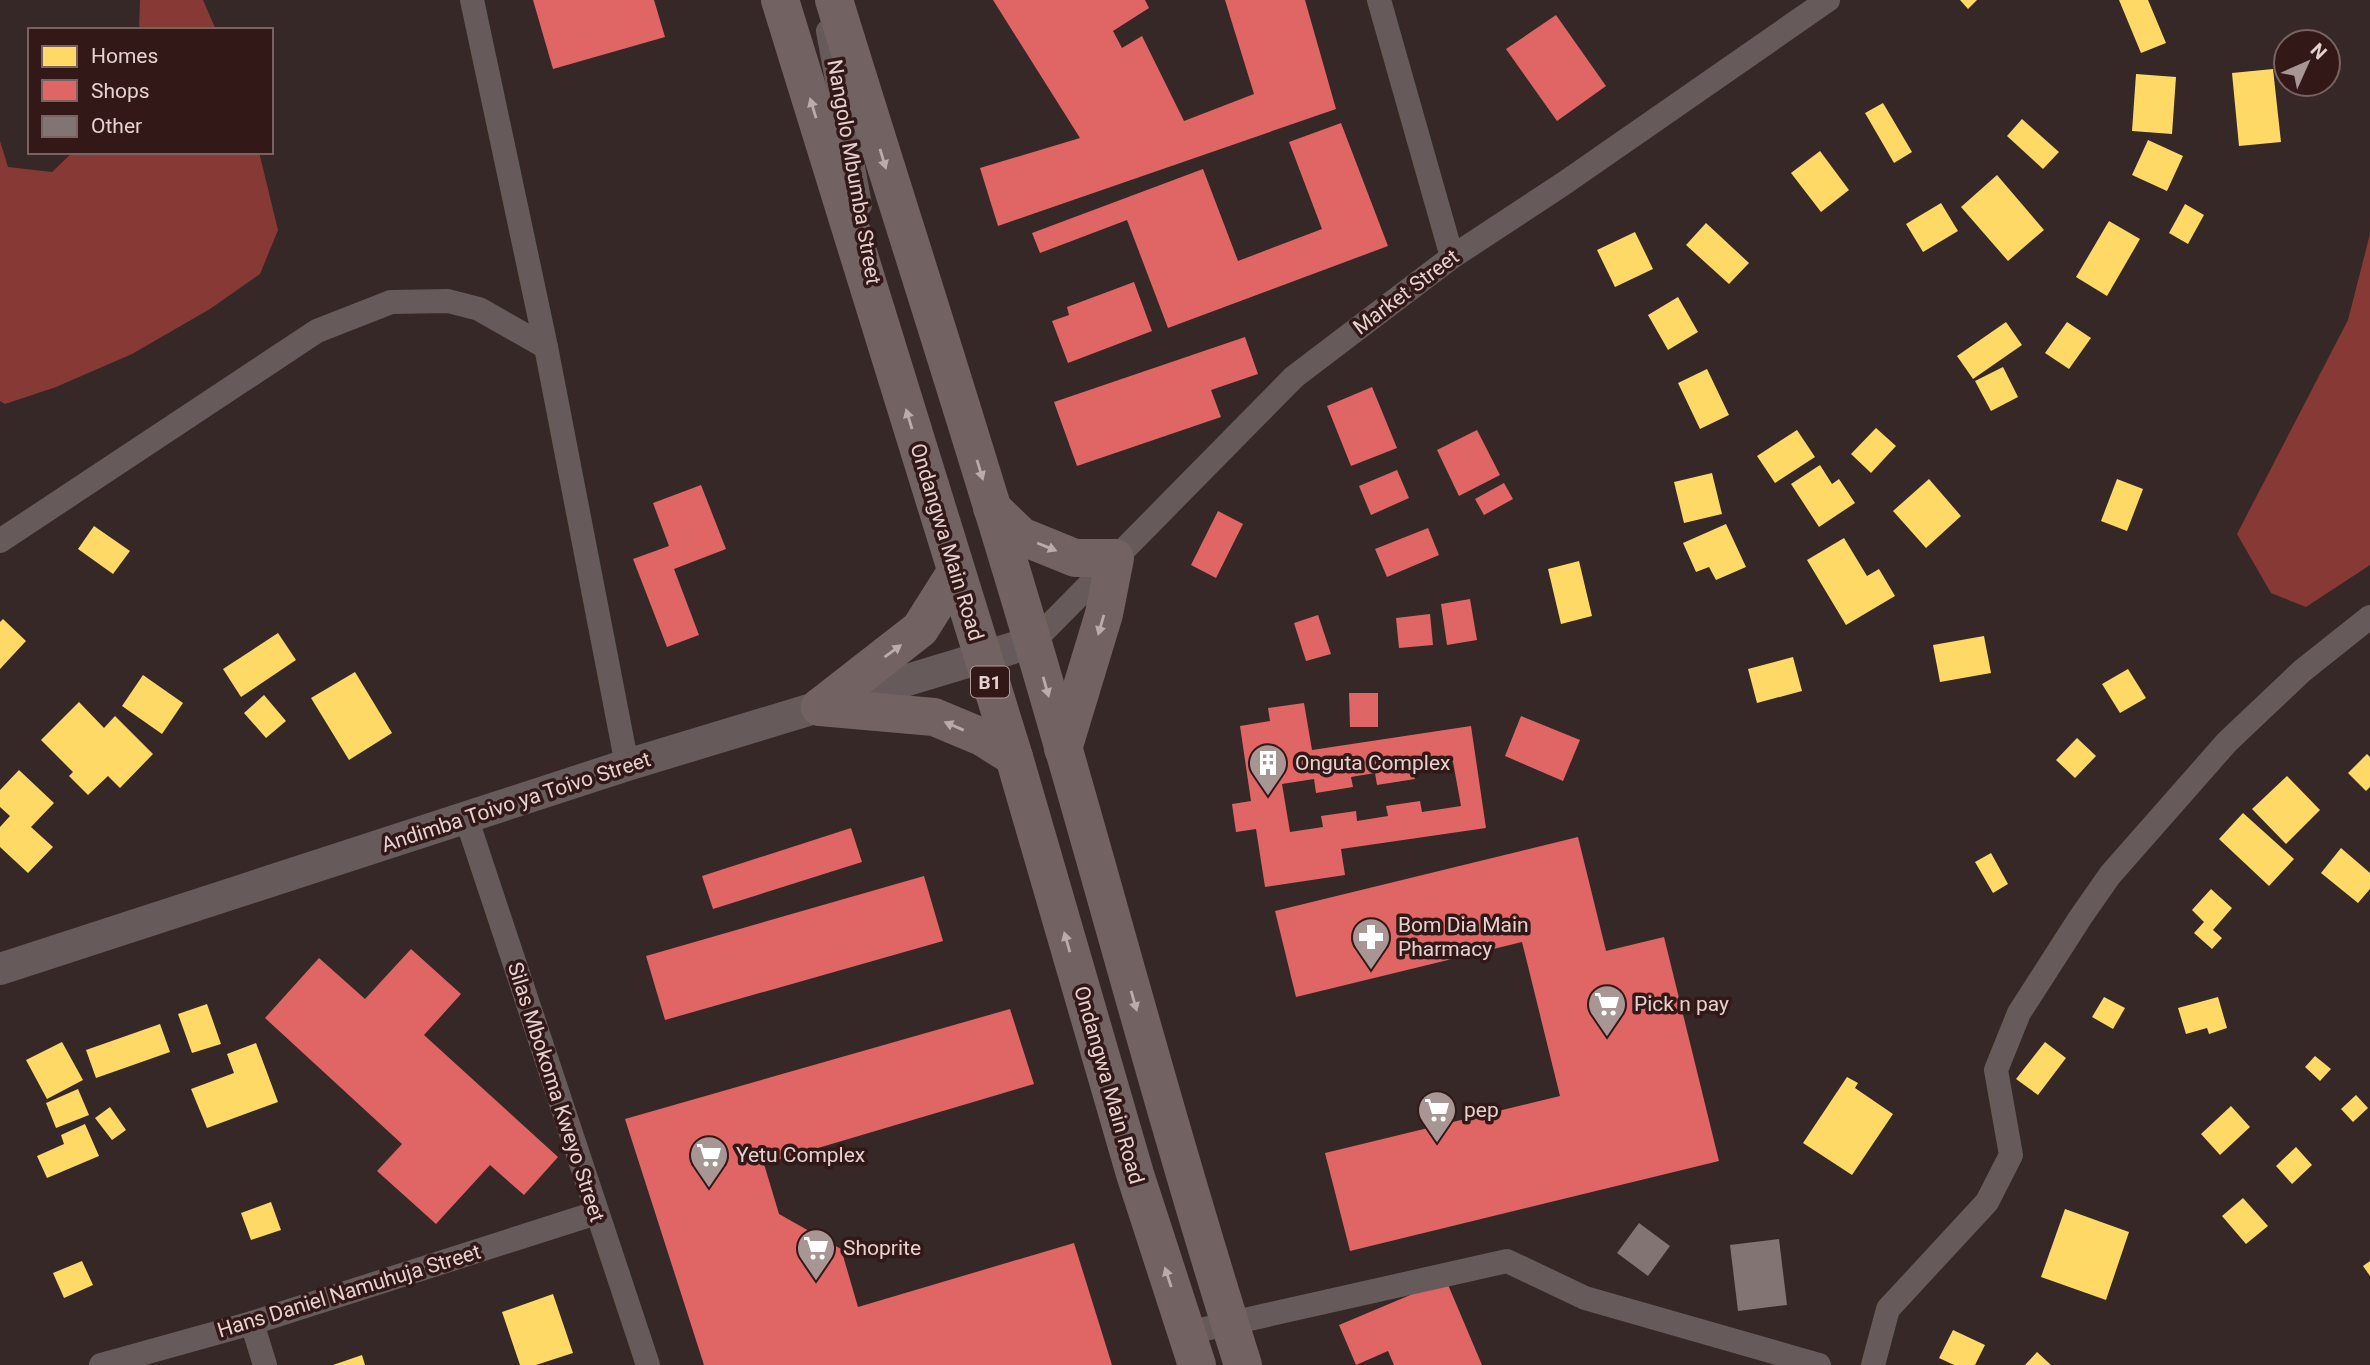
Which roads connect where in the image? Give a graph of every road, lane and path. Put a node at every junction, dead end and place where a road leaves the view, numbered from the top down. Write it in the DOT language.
graph roads {
  1 [pos="472,0"];
  2 [pos="780,0"];
  3 [pos="822,0"];
  4 [pos="834,0"];
  5 [pos="1379,0"];
  6 [pos="1828,0"];
  7 [pos="1452,257"];
  8 [pos="885,344"];
  9 [pos="546,347"];
  10 [pos="992,508"];
  11 [pos="0,541"];
  12 [pos="1115,558"];
  13 [pos="956,572"];
  14 [pos="2370,617"];
  15 [pos="1033,642"];
  16 [pos="982,657"];
  17 [pos="820,707"];
  18 [pos="1063,749"];
  19 [pos="1014,757"];
  20 [pos="627,765"];
  21 [pos="466,817"];
  22 [pos="0,969"];
  23 [pos="596,1213"];
  24 [pos="252,1324"];
  25 [pos="1230,1324"];
  26 [pos="1192,1349"];
  27 [pos="101,1365"];
  28 [pos="265,1365"];
  29 [pos="648,1365"];
  30 [pos="1243,1365"];
  31 [pos="1819,1365"];
  32 [pos="1873,1365"];
  1 -- 9 [label="street"];
  8 -- 2 [label="main road, Ondangwa Main Road / B1, one-way"];
  3 -- 8 [label="street, Nangolo Mbumba Street"];
  4 -- 10 [label="main road, B1, one-way"];
  5 -- 7 [label="street"];
  6 -- 7 [label="street, Market Street"];
  7 -- 12 [label="street, Market Street"];
  13 -- 8 [label="main road, Ondangwa Main Road / B1, one-way"];
  9 -- 11 [label="street"];
  9 -- 20 [label="street"];
  10 -- 12 [label="main road, one-way"];
  10 -- 15 [label="main road, B1"];
  12 -- 15 [label="street, Market Street"];
  12 -- 18 [label="main road, one-way"];
  13 -- 16 [label="main road, Ondangwa Main Road / B1"];
  17 -- 13 [label="main road, one-way"];
  14 -- 32 [label="street"];
  15 -- 16 [label="street, Andimba Toivo ya Toivo Street"];
  15 -- 18 [label="main road, B1, one-way"];
  16 -- 17 [label="street, Andimba Toivo ya Toivo Street"];
  16 -- 19 [label="main road, Ondangwa Main Road / B1"];
  19 -- 17 [label="main road, one-way"];
  17 -- 20 [label="street, Andimba Toivo ya Toivo Street"];
  18 -- 25 [label="main road, B1, one-way"];
  26 -- 19 [label="main road, Ondangwa Main Road / B1, one-way"];
  20 -- 21 [label="street, Andimba Toivo ya Toivo Street"];
  21 -- 22 [label="street, Andimba Toivo ya Toivo Street"];
  21 -- 23 [label="street, Silas Mbokoma Kweyo Street"];
  23 -- 24 [label="street, Hans Daniel Namuhuja Street"];
  23 -- 29 [label="street, Silas Mbokoma Kweyo Street"];
  24 -- 27 [label="street, Hans Daniel Namuhuja Street"];
  24 -- 28 [label="street"];
  25 -- 26 [label="street"];
  25 -- 30 [label="main road, B1"];
  25 -- 31 [label="street"];
}
